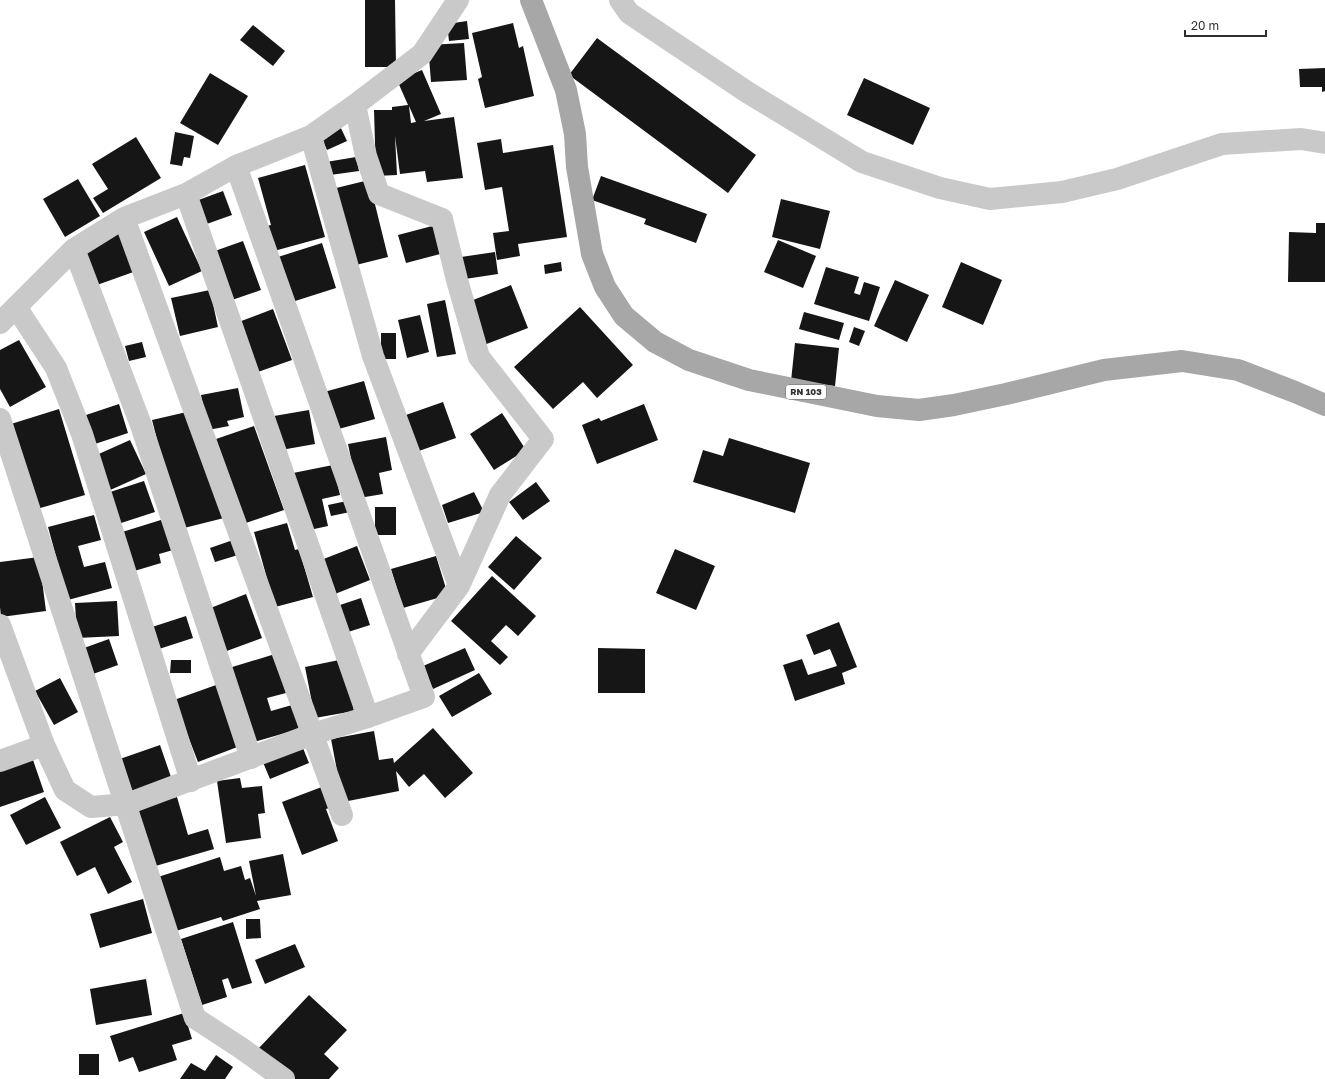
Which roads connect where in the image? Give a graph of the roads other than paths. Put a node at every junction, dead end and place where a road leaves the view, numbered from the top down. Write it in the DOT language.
graph roads {
  1 [pos="458,0"];
  2 [pos="531,0"];
  3 [pos="620,0"];
  4 [pos="355,105"];
  5 [pos="311,136"];
  6 [pos="1325,143"];
  7 [pos="236,166"];
  8 [pos="186,194"];
  9 [pos="124,218"];
  10 [pos="74,249"];
  11 [pos="16,307"];
  12 [pos="0,323"];
  13 [pos="1325,405"];
  14 [pos="0,419"];
  15 [pos="459,586"];
  16 [pos="0,625"];
  17 [pos="408,654"];
  18 [pos="368,717"];
  19 [pos="313,734"];
  20 [pos="44,745"];
  21 [pos="251,758"];
  22 [pos="0,761"];
  23 [pos="191,781"];
  24 [pos="126,804"];
  25 [pos="342,815"];
  26 [pos="284,1079"];
  1 -- 4 [label="street"];
  2 -- 13 [label="main road, RN 103"];
  3 -- 6 [label="street"];
  4 -- 5 [label="street"];
  4 -- 15 [label="street"];
  5 -- 7 [label="street"];
  5 -- 15 [label="street"];
  7 -- 8 [label="street"];
  7 -- 17 [label="street"];
  8 -- 9 [label="street"];
  8 -- 18 [label="street"];
  9 -- 10 [label="street"];
  9 -- 19 [label="street"];
  10 -- 11 [label="street"];
  10 -- 21 [label="street"];
  11 -- 12 [label="street"];
  11 -- 23 [label="street"];
  14 -- 24 [label="street"];
  15 -- 17 [label="street"];
  16 -- 20 [label="street"];
  17 -- 18 [label="street"];
  18 -- 19 [label="street"];
  19 -- 21 [label="street"];
  19 -- 25 [label="street"];
  20 -- 22 [label="street"];
  20 -- 24 [label="street"];
  21 -- 23 [label="street"];
  23 -- 24 [label="street"];
  24 -- 26 [label="street"];
}
